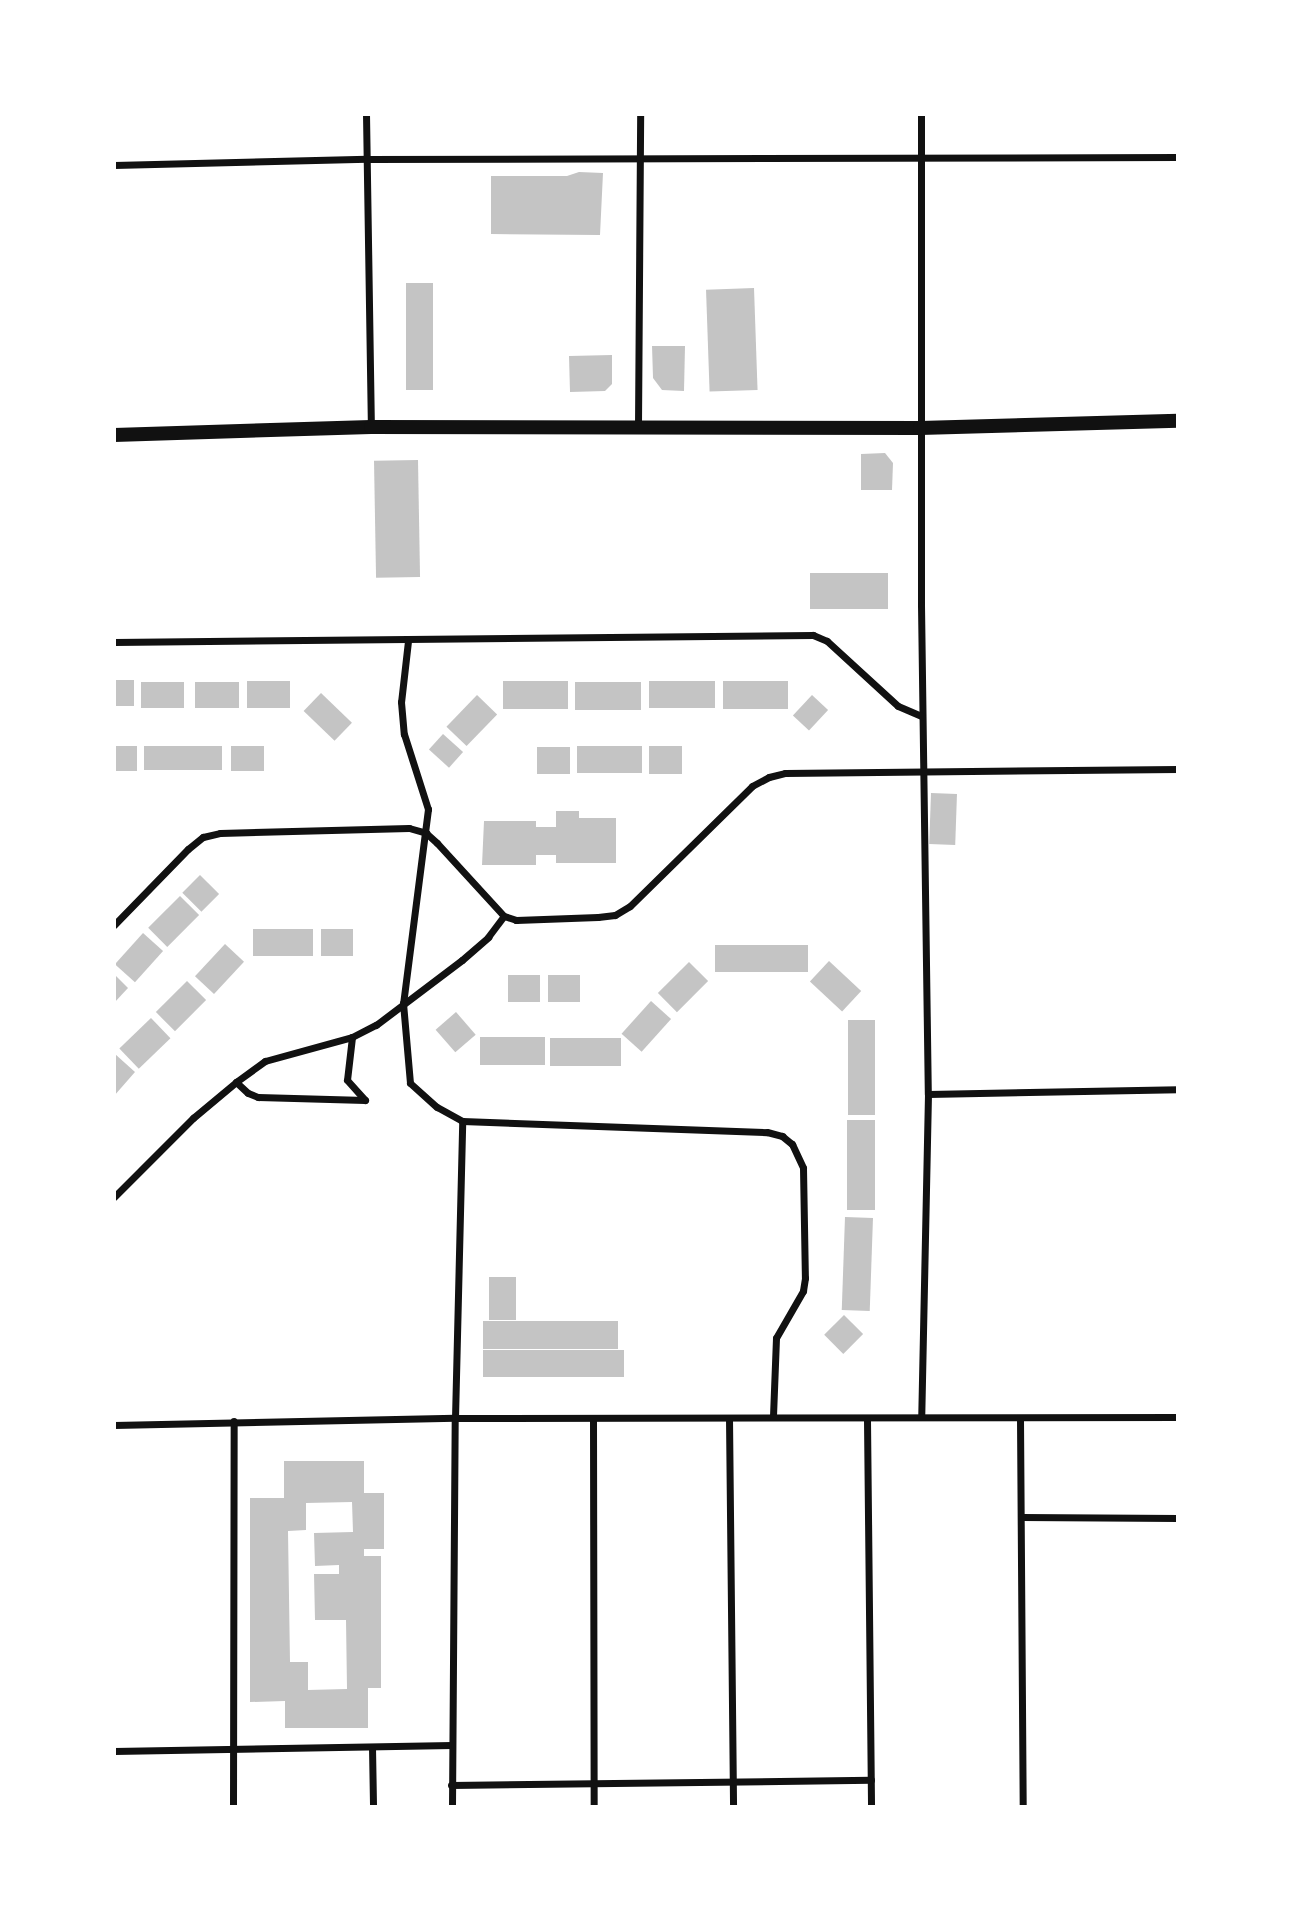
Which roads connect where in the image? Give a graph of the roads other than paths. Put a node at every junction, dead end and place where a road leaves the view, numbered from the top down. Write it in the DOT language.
graph roads {
  1 [pos="366,114"];
  2 [pos="640,114"];
  3 [pos="921,114"];
  4 [pos="641,157"];
  5 [pos="1178,158"];
  6 [pos="367,159"];
  7 [pos="922,160"];
  8 [pos="114,165"];
  9 [pos="1178,421"];
  10 [pos="638,426"];
  11 [pos="371,427"];
  12 [pos="920,428"];
  13 [pos="114,435"];
  14 [pos="408,641"];
  15 [pos="114,642"];
  16 [pos="922,716"];
  17 [pos="1178,769"];
  18 [pos="926,772"];
  19 [pos="426,833"];
  20 [pos="504,916"];
  21 [pos="114,925"];
  22 [pos="403,1003"];
  23 [pos="352,1037"];
  24 [pos="236,1082"];
  25 [pos="1178,1089"];
  26 [pos="928,1094"];
  27 [pos="462,1121"];
  28 [pos="114,1197"];
  29 [pos="921,1416"];
  30 [pos="773,1417"];
  31 [pos="1178,1417"];
  32 [pos="455,1418"];
  33 [pos="729,1418"];
  34 [pos="593,1419"];
  35 [pos="1020,1419"];
  36 [pos="867,1420"];
  37 [pos="234,1421"];
  38 [pos="114,1425"];
  39 [pos="1021,1517"];
  40 [pos="1178,1518"];
  41 [pos="452,1745"];
  42 [pos="372,1747"];
  43 [pos="233,1750"];
  44 [pos="114,1751"];
  45 [pos="871,1780"];
  46 [pos="733,1782"];
  47 [pos="593,1784"];
  48 [pos="451,1785"];
  49 [pos="233,1807"];
  50 [pos="373,1807"];
  51 [pos="452,1807"];
  52 [pos="594,1807"];
  53 [pos="733,1807"];
  54 [pos="871,1807"];
  55 [pos="1023,1807"];
  1 -- 6 [label="street"];
  2 -- 4 [label="street"];
  3 -- 7 [label="street"];
  4 -- 6 [label="street"];
  4 -- 7 [label="street"];
  4 -- 10 [label="street"];
  5 -- 7 [label="street"];
  6 -- 8 [label="street"];
  6 -- 11 [label="street"];
  7 -- 12 [label="street"];
  9 -- 12 [label="main road"];
  10 -- 11 [label="main road"];
  10 -- 12 [label="main road"];
  11 -- 13 [label="main road"];
  12 -- 16 [label="street"];
  14 -- 15 [label="street"];
  14 -- 16 [label="street"];
  14 -- 19 [label="street"];
  16 -- 18 [label="street"];
  17 -- 18 [label="street"];
  18 -- 20 [label="street"];
  18 -- 26 [label="street"];
  19 -- 20 [label="street"];
  19 -- 21 [label="street"];
  19 -- 22 [label="street"];
  20 -- 22 [label="street"];
  22 -- 23 [label="street"];
  22 -- 27 [label="street"];
  23 -- 24 [label="street"];
  23 -- 24 [label="street"];
  24 -- 28 [label="street"];
  25 -- 26 [label="street"];
  26 -- 29 [label="street"];
  27 -- 30 [label="street"];
  27 -- 32 [label="street"];
  29 -- 35 [label="street"];
  29 -- 36 [label="street"];
  30 -- 33 [label="street"];
  30 -- 36 [label="street"];
  31 -- 35 [label="street"];
  32 -- 34 [label="street"];
  32 -- 37 [label="street"];
  32 -- 41 [label="street"];
  33 -- 34 [label="street"];
  33 -- 46 [label="street"];
  34 -- 47 [label="street"];
  35 -- 39 [label="street"];
  36 -- 45 [label="street"];
  37 -- 38 [label="street"];
  37 -- 43 [label="street"];
  39 -- 40 [label="street"];
  39 -- 55 [label="street"];
  41 -- 42 [label="street"];
  41 -- 48 [label="street"];
  42 -- 43 [label="street"];
  42 -- 50 [label="street"];
  43 -- 44 [label="street"];
  43 -- 49 [label="street"];
  45 -- 46 [label="street"];
  45 -- 54 [label="street"];
  46 -- 47 [label="street"];
  46 -- 53 [label="street"];
  47 -- 48 [label="street"];
  47 -- 52 [label="street"];
  48 -- 51 [label="street"];
}
